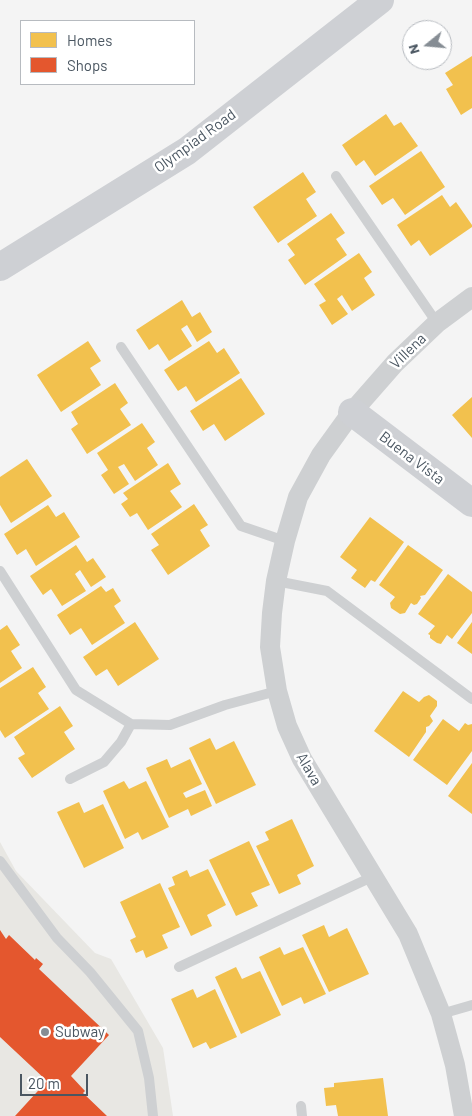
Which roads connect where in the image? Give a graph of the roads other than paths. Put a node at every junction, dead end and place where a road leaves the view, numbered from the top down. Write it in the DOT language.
graph roads {
  1 [pos="380,0"];
  2 [pos="336,176"];
  3 [pos="0,267"];
  4 [pos="472,297"];
  5 [pos="437,323"];
  6 [pos="121,347"];
  7 [pos="352,412"];
  8 [pos="472,503"];
  9 [pos="285,541"];
  10 [pos="0,571"];
  11 [pos="276,581"];
  12 [pos="277,691"];
  13 [pos="472,699"];
  14 [pos="131,724"];
  15 [pos="70,779"];
  16 [pos="0,861"];
  17 [pos="374,876"];
  18 [pos="179,967"];
  19 [pos="472,1004"];
  20 [pos="441,1014"];
  21 [pos="153,1116"];
  22 [pos="464,1116"];
  1 -- 3 [label="main road, Olympiad Road"];
  2 -- 5 [label="lane"];
  4 -- 5 [label="street, Villena"];
  5 -- 7 [label="street, Villena"];
  6 -- 9 [label="lane"];
  7 -- 8 [label="main road, Buena Vista"];
  7 -- 9 [label="street, Alava"];
  9 -- 11 [label="street, Alava"];
  10 -- 14 [label="lane"];
  11 -- 12 [label="street, Alava"];
  11 -- 13 [label="lane"];
  12 -- 14 [label="lane"];
  12 -- 17 [label="street, Alava"];
  14 -- 15 [label="lane"];
  16 -- 21 [label="lane"];
  17 -- 18 [label="lane"];
  17 -- 20 [label="street, Alava"];
  19 -- 20 [label="lane"];
  20 -- 22 [label="street, Alava"];
}
